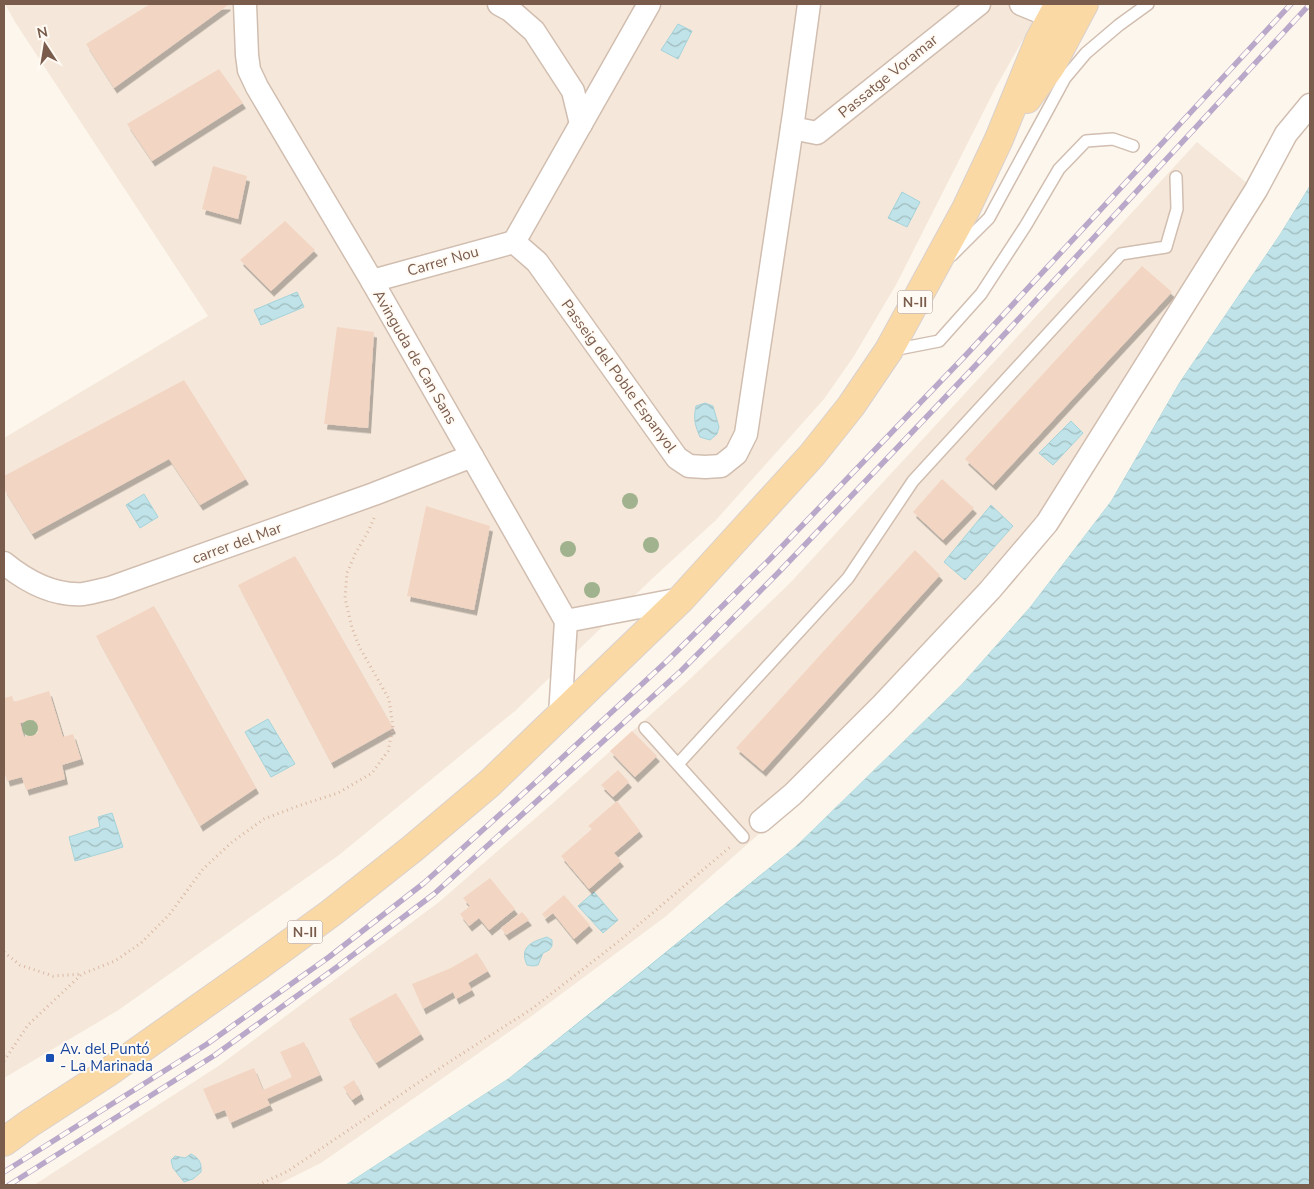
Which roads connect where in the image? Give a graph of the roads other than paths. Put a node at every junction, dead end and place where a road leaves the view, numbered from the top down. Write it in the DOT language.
graph roads {
  1 [pos="245,4"];
  2 [pos="499,4"];
  3 [pos="649,4"];
  4 [pos="809,4"];
  5 [pos="979,4"];
  6 [pos="1084,4"];
  7 [pos="1132,4"];
  8 [pos="1148,4"];
  9 [pos="1039,6"];
  10 [pos="1119,25"];
  11 [pos="1310,105"];
  12 [pos="581,124"];
  13 [pos="792,128"];
  14 [pos="999,139"];
  15 [pos="1133,146"];
  16 [pos="1176,177"];
  17 [pos="514,242"];
  18 [pos="928,279"];
  19 [pos="372,281"];
  20 [pos="889,350"];
  21 [pos="472,456"];
  22 [pos="4,563"];
  23 [pos="681,599"];
  24 [pos="566,621"];
  25 [pos="560,715"];
  26 [pos="645,728"];
  27 [pos="678,764"];
  28 [pos="761,822"];
  29 [pos="743,837"];
  30 [pos="30,1123"];
  31 [pos="4,1136"];
  32 [pos="4,1142"];
  1 -- 19 [label="street, Avinguda de Can Sans"];
  2 -- 12 [label="street"];
  3 -- 12 [label="street"];
  4 -- 13 [label="street, Passeig del Poble Espanyol"];
  5 -- 13 [label="street, Passatge Voramar"];
  6 -- 14 [label="main road, N-II"];
  7 -- 10 [label="lane"];
  8 -- 10 [label="lane"];
  9 -- 14 [label="main road, N-II"];
  10 -- 18 [label="lane"];
  11 -- 28 [label="street"];
  12 -- 17 [label="street"];
  13 -- 17 [label="street, Passeig del Poble Espanyol"];
  14 -- 18 [label="main road, N-II"];
  15 -- 20 [label="lane"];
  16 -- 27 [label="lane"];
  17 -- 19 [label="street, Carrer Nou"];
  18 -- 20 [label="main road, N-II"];
  19 -- 21 [label="street, Avinguda de Can Sans"];
  20 -- 23 [label="main road, N-II"];
  21 -- 22 [label="street, carrer del Mar"];
  21 -- 24 [label="street, Avinguda de Can Sans"];
  23 -- 24 [label="street"];
  23 -- 25 [label="main road, N-II"];
  24 -- 25 [label="street"];
  25 -- 30 [label="main road, N-II"];
  26 -- 27 [label="lane"];
  27 -- 29 [label="lane"];
  30 -- 31 [label="main road, N-II"];
  30 -- 32 [label="main road, N-II"];
}
